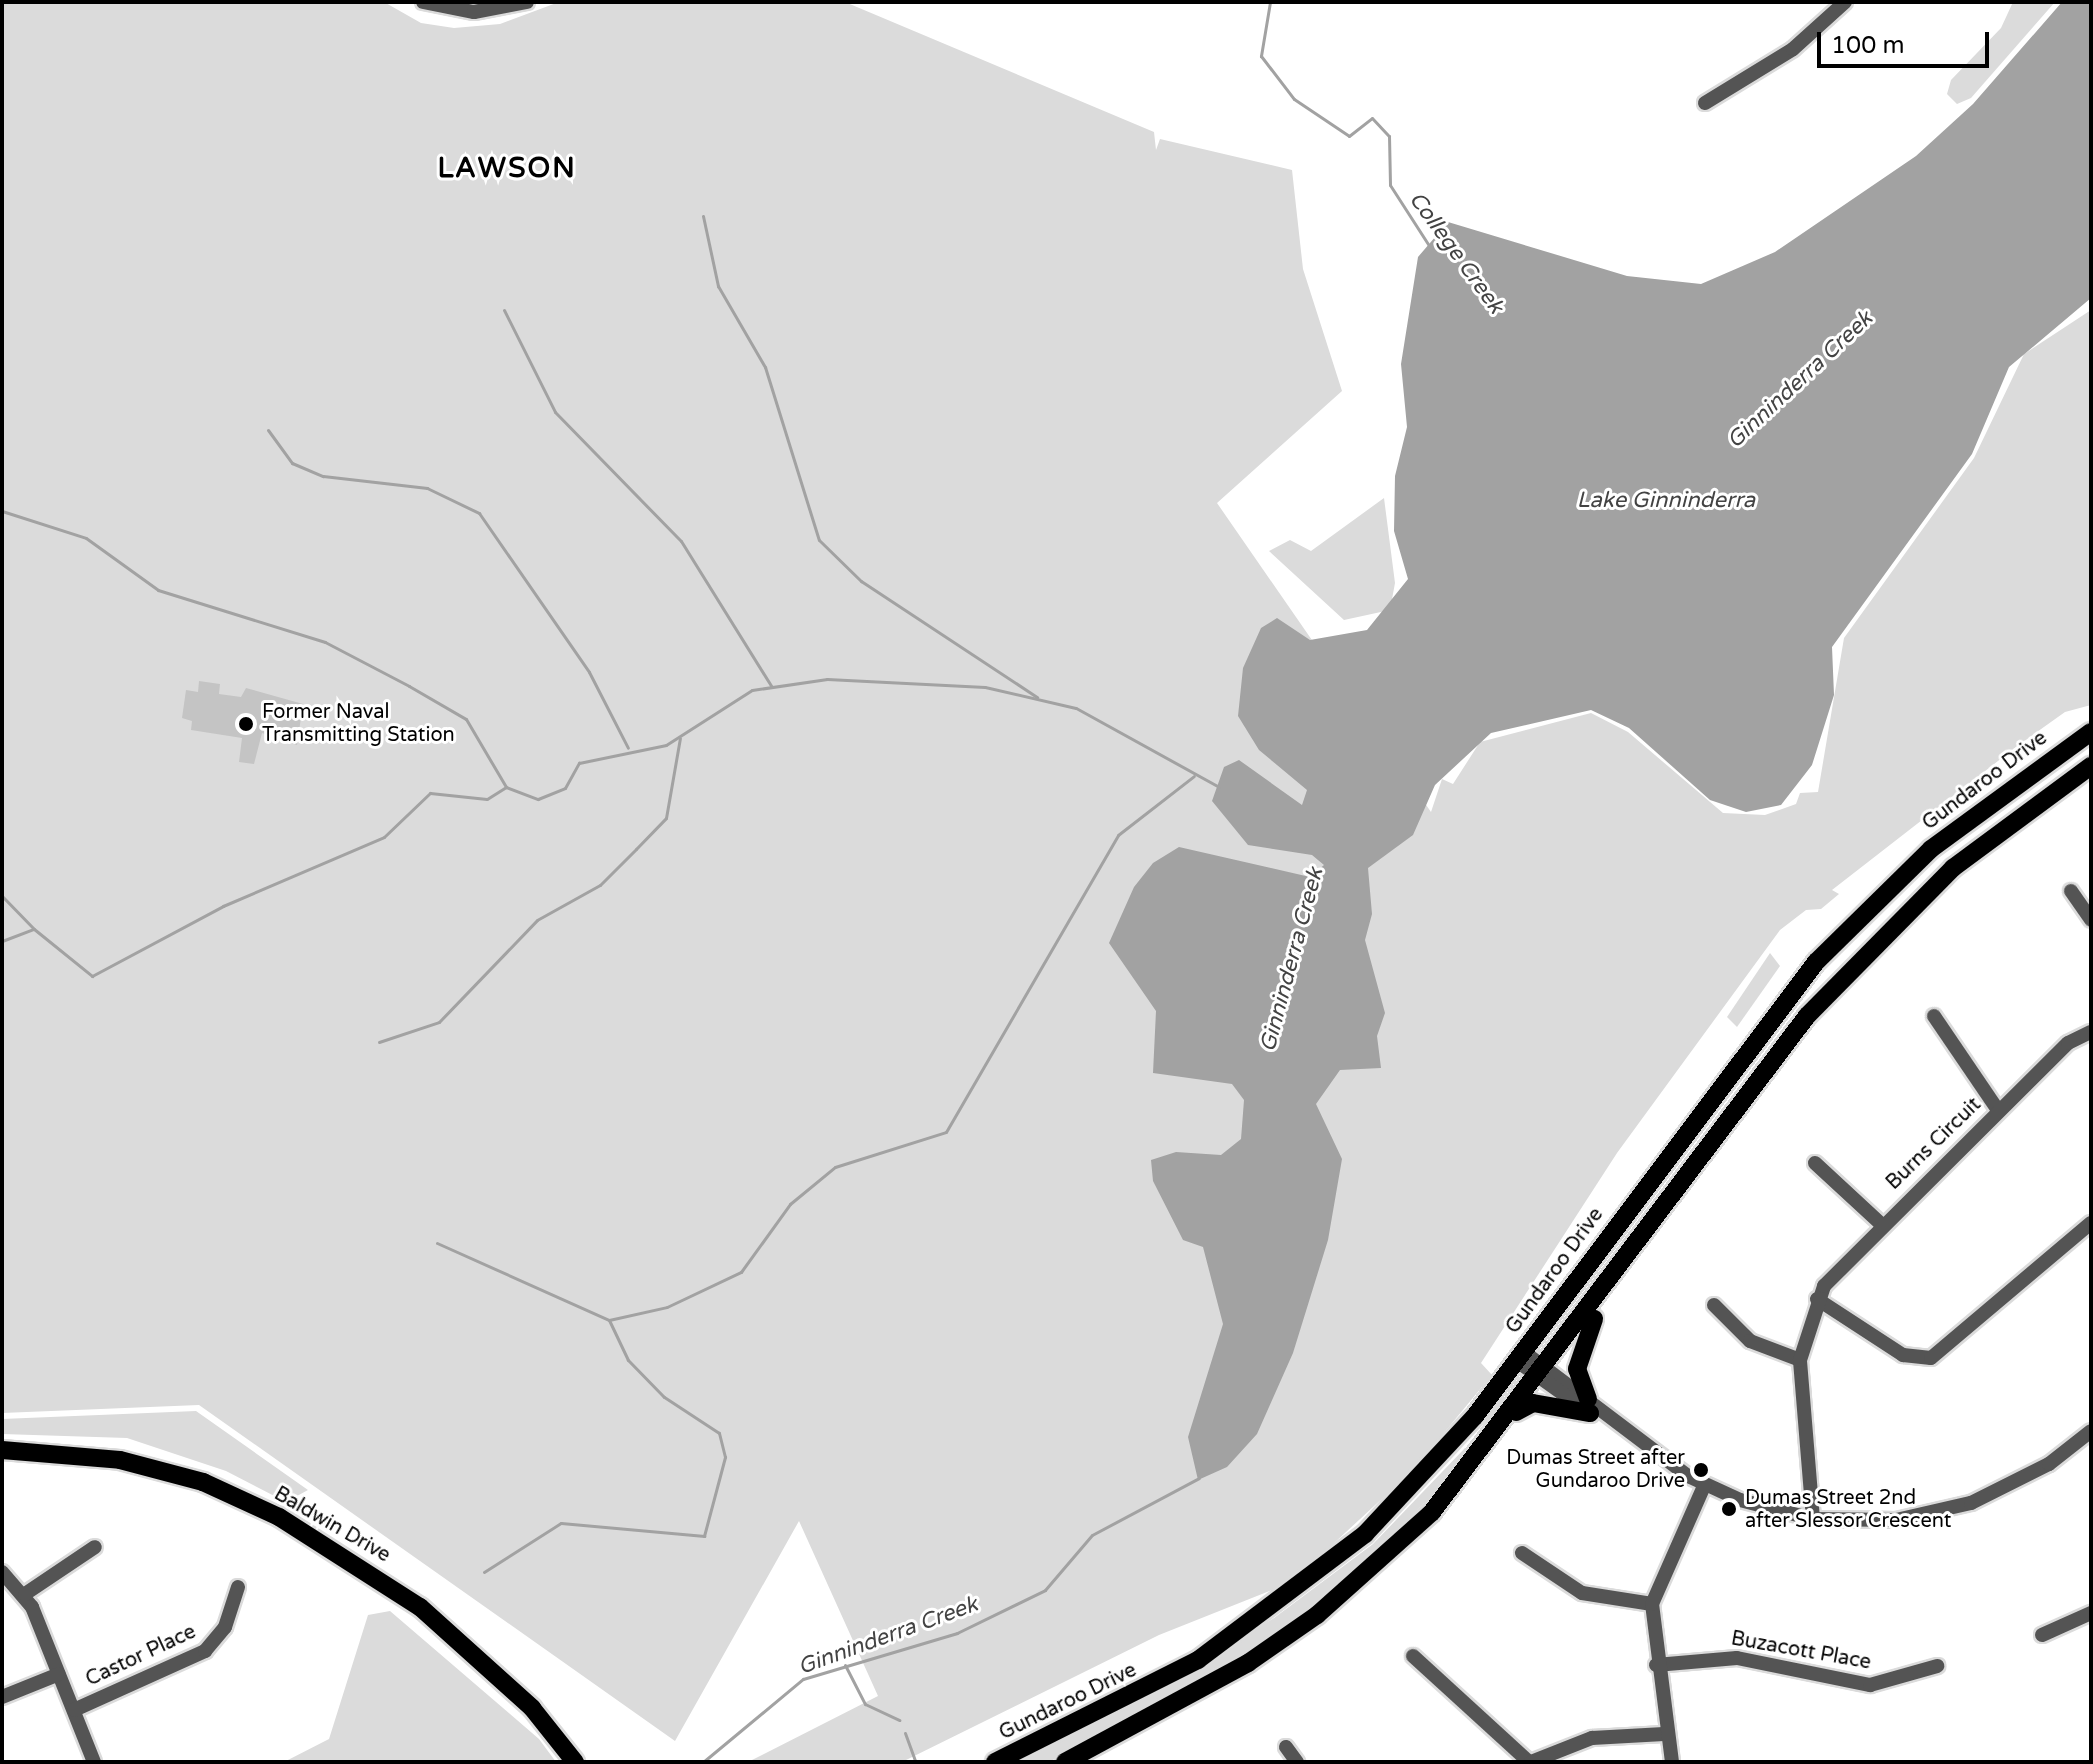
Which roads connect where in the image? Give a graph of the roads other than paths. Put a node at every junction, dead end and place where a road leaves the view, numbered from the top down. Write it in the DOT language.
graph roads {
  1 [pos="423,2"];
  2 [pos="527,2"];
  3 [pos="1845,2"];
  4 [pos="1705,103"];
  5 [pos="2091,732"];
  6 [pos="2091,766"];
  7 [pos="2071,891"];
  8 [pos="2091,920"];
  9 [pos="1934,1016"];
  10 [pos="2091,1032"];
  11 [pos="1998,1110"];
  12 [pos="1815,1163"];
  13 [pos="2091,1223"];
  14 [pos="1881,1224"];
  15 [pos="1608,1287"];
  16 [pos="1817,1299"];
  17 [pos="1714,1305"];
  18 [pos="1520,1356"];
  19 [pos="1800,1360"];
  20 [pos="1543,1373"];
  21 [pos="1589,1406"];
  22 [pos="1512,1415"];
  23 [pos="2091,1431"];
  24 [pos="2,1450"];
  25 [pos="1705,1484"];
  26 [pos="1813,1519"];
  27 [pos="95,1547"];
  28 [pos="1522,1553"];
  29 [pos="2,1572"];
  30 [pos="238,1587"];
  31 [pos="25,1594"];
  32 [pos="1652,1604"];
  33 [pos="2091,1613"];
  34 [pos="2042,1635"];
  35 [pos="1413,1656"];
  36 [pos="1656,1665"];
  37 [pos="1937,1666"];
  38 [pos="59,1674"];
  39 [pos="2,1697"];
  40 [pos="74,1710"];
  41 [pos="1664,1734"];
  42 [pos="1286,1747"];
  43 [pos="94,1762"];
  44 [pos="575,1762"];
  45 [pos="995,1762"];
  46 [pos="1065,1762"];
  47 [pos="1297,1762"];
  48 [pos="1530,1762"];
  49 [pos="1672,1762"];
  1 -- 2 [label="street"];
  3 -- 4 [label="street"];
  5 -- 18 [label="main road, Gundaroo Drive"];
  6 -- 15 [label="main road"];
  7 -- 8 [label="street"];
  9 -- 11 [label="street"];
  10 -- 11 [label="street, Burns Circuit"];
  11 -- 14 [label="street, Burns Circuit"];
  12 -- 14 [label="street"];
  13 -- 16 [label="street"];
  14 -- 16 [label="street, Burns Circuit"];
  15 -- 20 [label="main road"];
  15 -- 21 [label="main road"];
  16 -- 19 [label="street, Burns Circuit"];
  17 -- 19 [label="street"];
  18 -- 20 [label="street"];
  18 -- 45 [label="main road, Gundaroo Drive"];
  19 -- 26 [label="street, Burns Circuit"];
  20 -- 21 [label="street"];
  20 -- 22 [label="main road"];
  21 -- 22 [label="main road"];
  21 -- 25 [label="street"];
  22 -- 46 [label="main road"];
  23 -- 26 [label="street"];
  24 -- 44 [label="main road, Baldwin Drive"];
  25 -- 26 [label="street"];
  25 -- 32 [label="street"];
  27 -- 31 [label="street"];
  28 -- 32 [label="street"];
  29 -- 31 [label="street"];
  30 -- 40 [label="street, Castor Place"];
  31 -- 38 [label="street"];
  32 -- 36 [label="street"];
  33 -- 34 [label="street"];
  35 -- 48 [label="street"];
  36 -- 37 [label="street, Buzacott Place"];
  36 -- 41 [label="street"];
  38 -- 39 [label="street"];
  38 -- 40 [label="street"];
  40 -- 43 [label="street"];
  41 -- 48 [label="street"];
  41 -- 49 [label="street"];
  42 -- 47 [label="street"];
}
